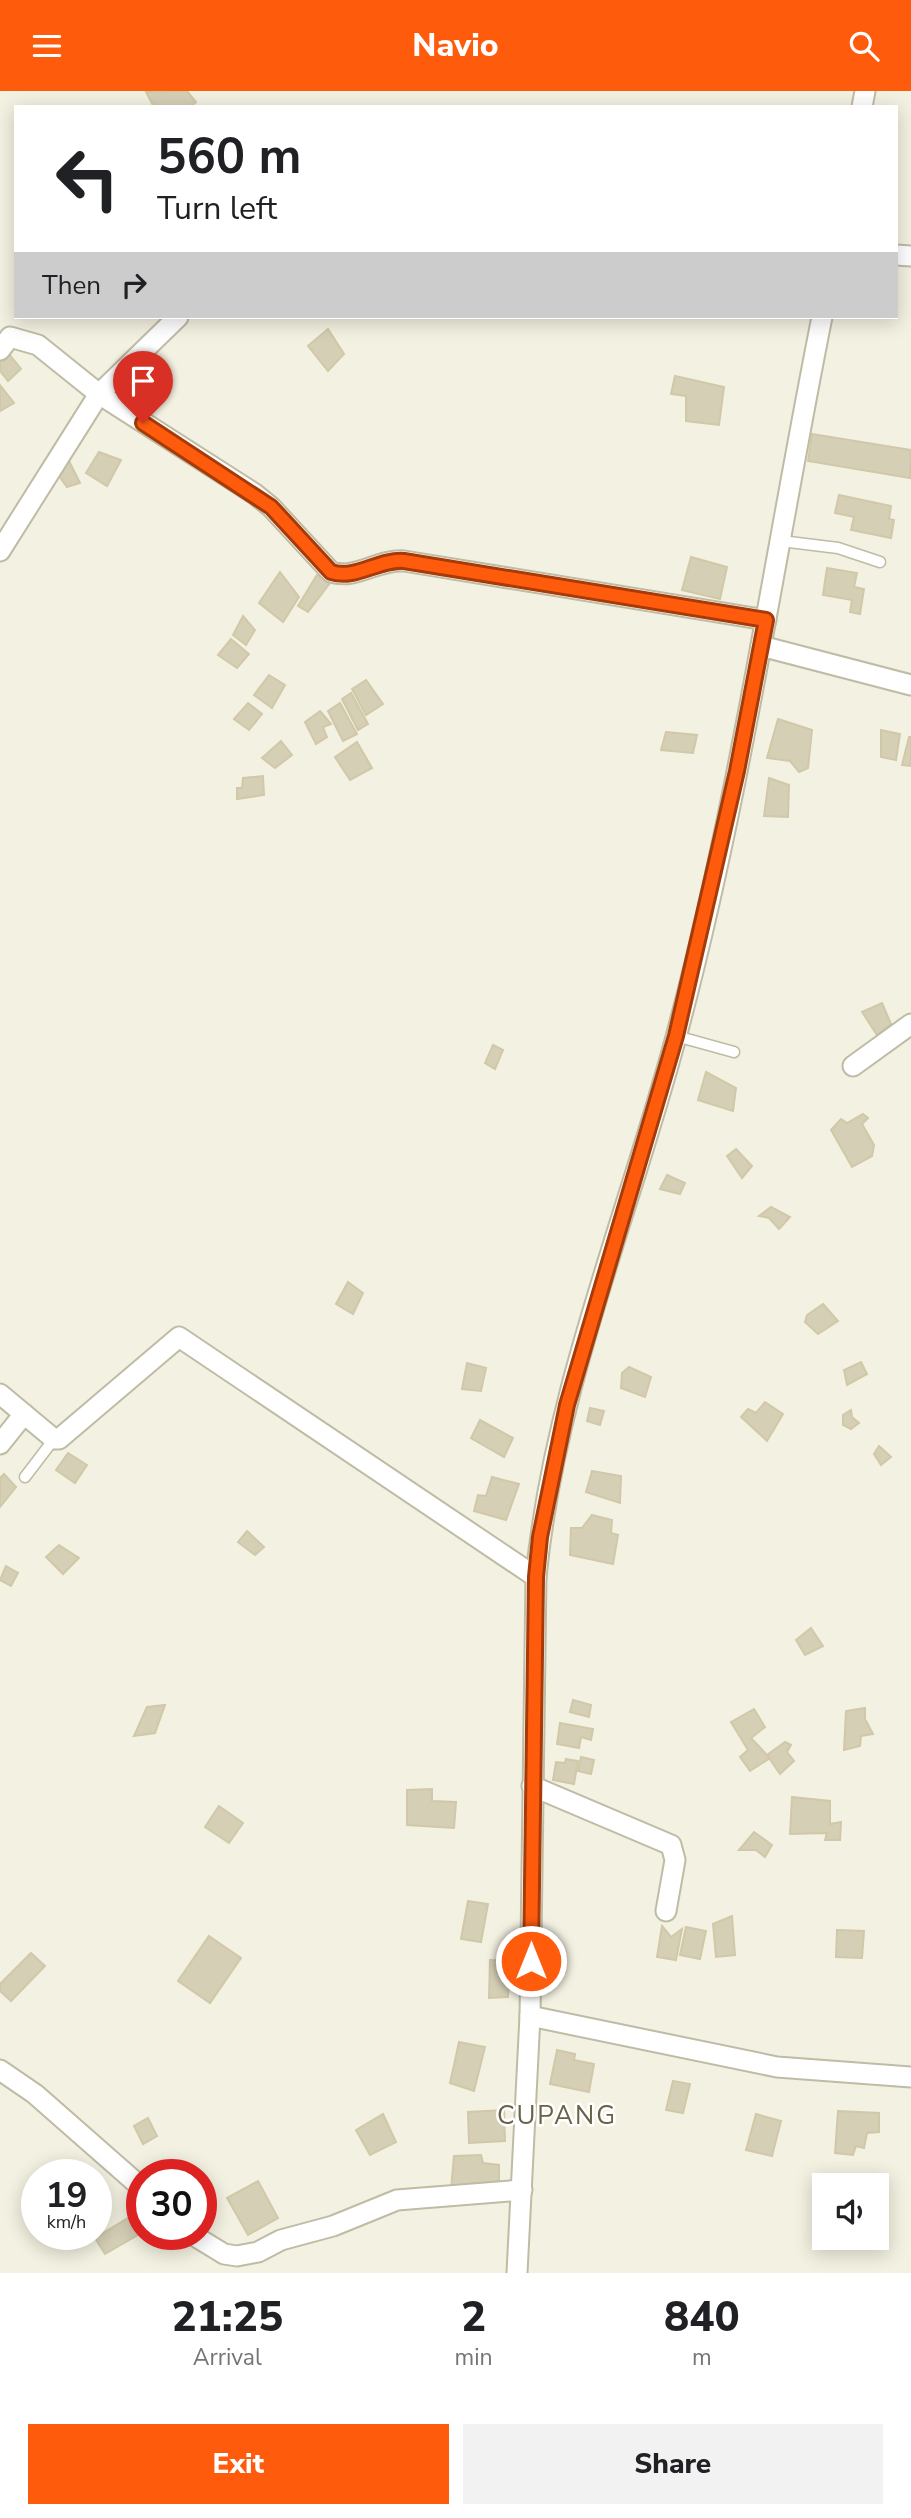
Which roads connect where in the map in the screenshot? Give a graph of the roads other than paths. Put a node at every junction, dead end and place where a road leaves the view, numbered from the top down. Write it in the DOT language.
graph roads {
  1 [pos="176,319"];
  2 [pos="822,319"];
  3 [pos="0,350"];
  4 [pos="99,394"];
  5 [pos="781,541"];
  6 [pos="0,551"];
  7 [pos="880,562"];
  8 [pos="766,620"];
  9 [pos="761,646"];
  10 [pos="911,685"];
  11 [pos="911,1024"];
  12 [pos="676,1036"];
  13 [pos="734,1052"];
  14 [pos="853,1066"];
  15 [pos="0,1394"];
  16 [pos="24,1414"];
  17 [pos="54,1439"];
  18 [pos="0,1444"];
  19 [pos="25,1477"];
  20 [pos="536,1577"];
  21 [pos="532,1786"];
  22 [pos="666,1912"];
  23 [pos="530,2017"];
  24 [pos="0,2070"];
  25 [pos="911,2077"];
  26 [pos="126,2175"];
  27 [pos="522,2190"];
  28 [pos="217,2250"];
  29 [pos="233,2264"];
  30 [pos="517,2273"];
  1 -- 4 [label="street"];
  2 -- 5 [label="street"];
  3 -- 4 [label="street"];
  4 -- 6 [label="street"];
  4 -- 8 [label="street"];
  5 -- 7 [label="lane"];
  5 -- 8 [label="street"];
  8 -- 9 [label="street"];
  9 -- 10 [label="street"];
  9 -- 12 [label="street"];
  11 -- 14 [label="street"];
  12 -- 13 [label="lane"];
  12 -- 20 [label="street"];
  15 -- 16 [label="street"];
  16 -- 17 [label="street"];
  16 -- 18 [label="street"];
  17 -- 19 [label="lane"];
  17 -- 20 [label="street"];
  20 -- 21 [label="street"];
  21 -- 22 [label="street"];
  21 -- 23 [label="street"];
  23 -- 25 [label="street"];
  23 -- 27 [label="street"];
  24 -- 26 [label="street"];
  27 -- 29 [label="street"];
  27 -- 30 [label="street"];
  28 -- 29 [label="street"];
}
